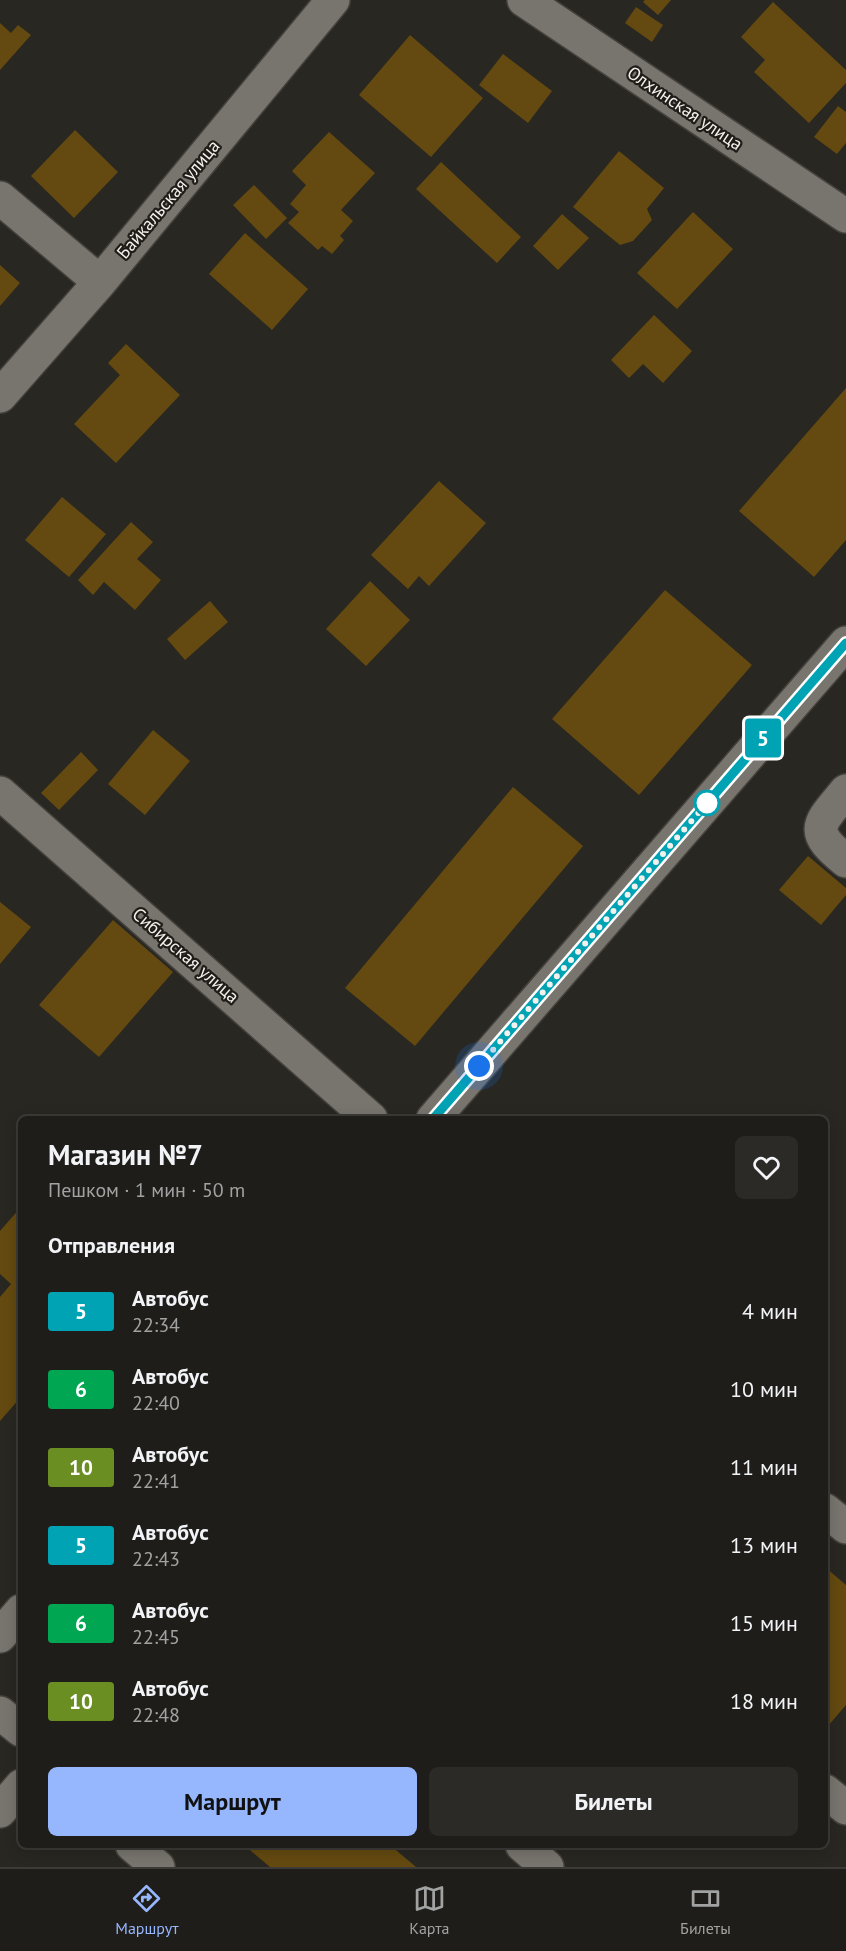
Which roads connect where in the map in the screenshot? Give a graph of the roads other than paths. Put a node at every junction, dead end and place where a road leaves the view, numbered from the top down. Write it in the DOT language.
graph roads {
  1 [pos="333,0"];
  2 [pos="524,0"];
  3 [pos="0,198"];
  4 [pos="846,216"];
  5 [pos="100,282"];
  6 [pos="0,396"];
  7 [pos="846,643"];
  8 [pos="846,791"];
  9 [pos="0,793"];
  10 [pos="846,861"];
  11 [pos="369,1116"];
  12 [pos="436,1116"];
  13 [pos="828,1512"];
  14 [pos="846,1527"];
  15 [pos="18,1615"];
  16 [pos="0,1636"];
  17 [pos="0,1713"];
  18 [pos="18,1728"];
  19 [pos="18,1790"];
  20 [pos="828,1793"];
  21 [pos="846,1808"];
  22 [pos="0,1811"];
  23 [pos="136,1848"];
  24 [pos="525,1848"];
  25 [pos="158,1867"];
  26 [pos="547,1867"];
  1 -- 5 [label="street, Байкальская улица"];
  2 -- 4 [label="street, Олхинская улица"];
  3 -- 5 [label="street"];
  5 -- 6 [label="street, Байкальская улица"];
  7 -- 12 [label="street"];
  8 -- 10 [label="street"];
  9 -- 11 [label="street, Сибирская улица"];
  13 -- 14 [label="street"];
  15 -- 16 [label="street"];
  17 -- 18 [label="street"];
  19 -- 22 [label="street"];
  20 -- 21 [label="street"];
  23 -- 25 [label="street"];
  24 -- 26 [label="street"];
}
